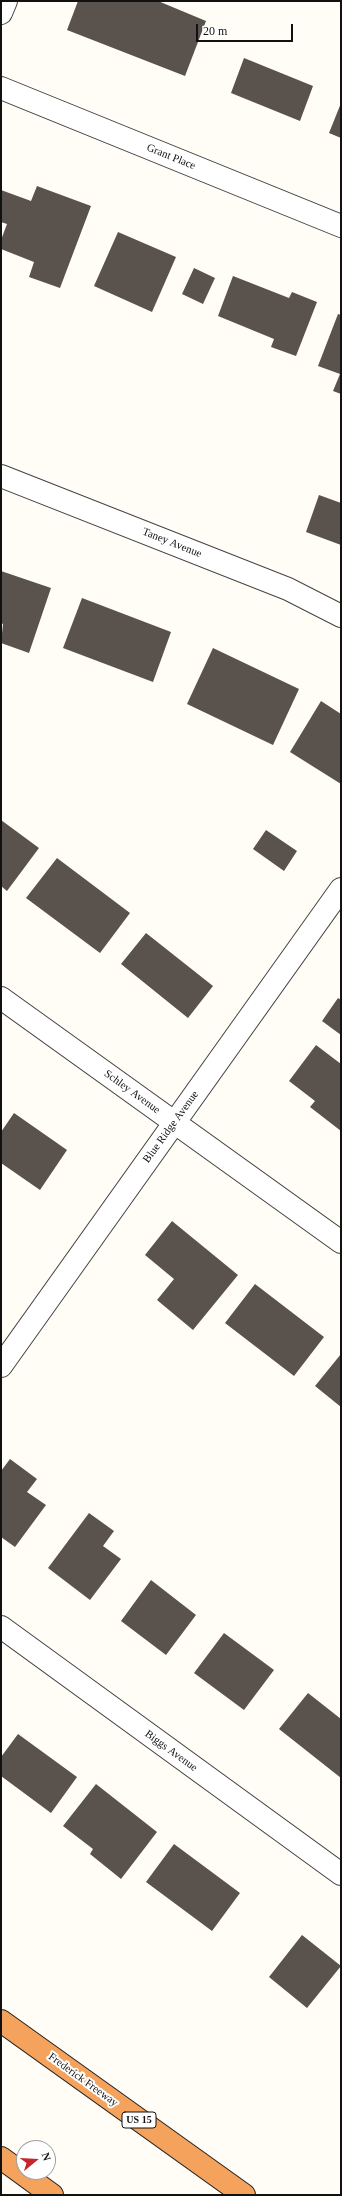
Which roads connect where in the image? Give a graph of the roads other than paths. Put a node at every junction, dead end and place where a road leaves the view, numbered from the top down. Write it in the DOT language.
graph roads {
  1 [pos="6,1"];
  2 [pos="1,13"];
  3 [pos="1,88"];
  4 [pos="341,226"];
  5 [pos="1,476"];
  6 [pos="341,616"];
  7 [pos="341,889"];
  8 [pos="1,998"];
  9 [pos="174,1122"];
  10 [pos="341,1242"];
  11 [pos="1,1366"];
  12 [pos="1,1627"];
  13 [pos="341,1874"];
  14 [pos="1,2021"];
  15 [pos="1,2158"];
  16 [pos="52,2195"];
  17 [pos="244,2195"];
  1 -- 2 [label="street"];
  3 -- 4 [label="street, Grant Place"];
  5 -- 6 [label="street, Taney Avenue"];
  7 -- 9 [label="street, Blue Ridge Avenue"];
  8 -- 9 [label="street, Schley Avenue"];
  9 -- 10 [label="street, Schley Avenue"];
  9 -- 11 [label="street, Blue Ridge Avenue"];
  12 -- 13 [label="street, Biggs Avenue"];
  14 -- 17 [label="highway, Frederick Freeway / US 15"];
  15 -- 16 [label="highway"];
}
